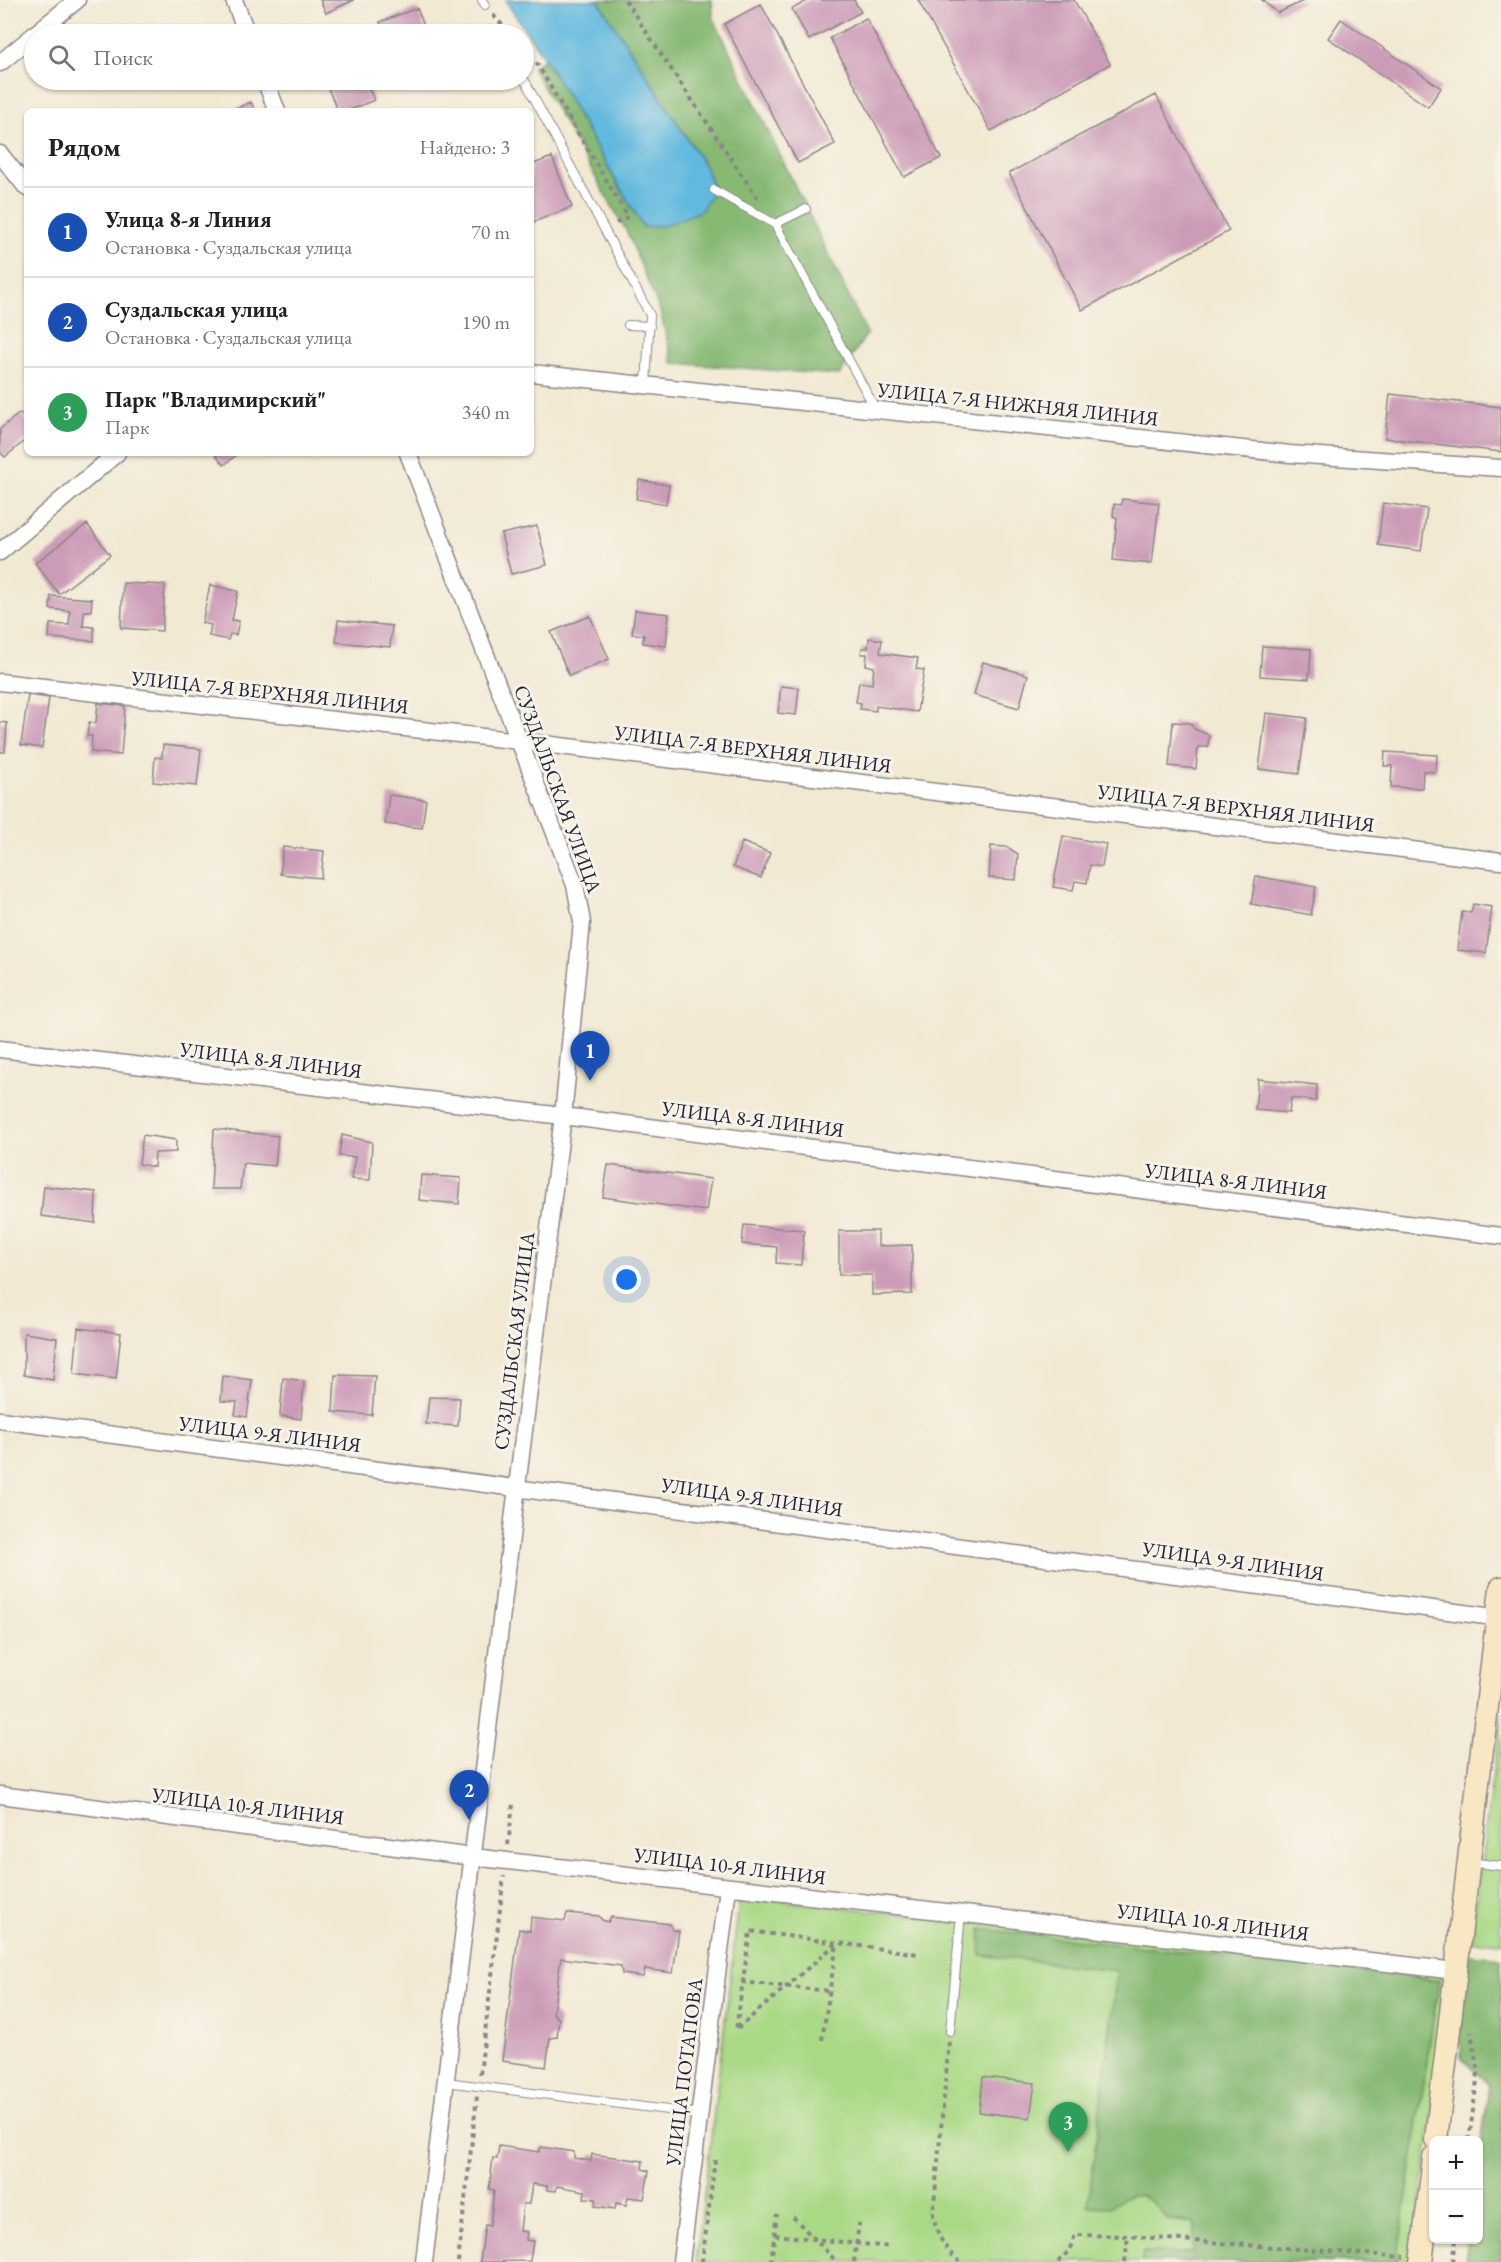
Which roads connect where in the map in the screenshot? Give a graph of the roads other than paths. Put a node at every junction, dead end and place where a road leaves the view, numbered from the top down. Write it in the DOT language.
graph roads {
  1 [pos="77,0"];
  2 [pos="234,0"];
  3 [pos="48,24"];
  4 [pos="243,24"];
  5 [pos="24,44"];
  6 [pos="0,63"];
  7 [pos="269,90"];
  8 [pos="530,90"];
  9 [pos="276,108"];
  10 [pos="0,154"];
  11 [pos="24,184"];
  12 [pos="714,190"];
  13 [pos="806,209"];
  14 [pos="775,224"];
  15 [pos="628,325"];
  16 [pos="650,326"];
  17 [pos="534,373"];
  18 [pos="646,385"];
  19 [pos="876,410"];
  20 [pos="113,456"];
  21 [pos="409,456"];
  22 [pos="1501,468"];
  23 [pos="0,552"];
  24 [pos="0,682"];
  25 [pos="519,741"];
  26 [pos="1501,861"];
  27 [pos="0,1048"];
  28 [pos="563,1116"];
  29 [pos="1501,1236"];
  30 [pos="0,1420"];
  31 [pos="517,1487"];
  32 [pos="1501,1588"];
  33 [pos="1499,1618"];
  34 [pos="0,1795"];
  35 [pos="473,1857"];
  36 [pos="1469,1862"];
  37 [pos="1501,1866"];
  38 [pos="728,1887"];
  39 [pos="961,1914"];
  40 [pos="1456,1971"];
  41 [pos="950,2031"];
  42 [pos="446,2082"];
  43 [pos="700,2114"];
  44 [pos="1436,2136"];
  45 [pos="1430,2190"];
  46 [pos="424,2262"];
  47 [pos="681,2262"];
  48 [pos="1421,2262"];
  1 -- 3 [label="street"];
  2 -- 4 [label="street"];
  5 -- 6 [label="street"];
  7 -- 9 [label="street"];
  8 -- 16 [label="lane"];
  10 -- 11 [label="street"];
  12 -- 14 [label="lane"];
  13 -- 14 [label="lane"];
  14 -- 19 [label="lane"];
  15 -- 16 [label="lane"];
  16 -- 18 [label="lane"];
  17 -- 18 [label="street, УЛИЦА 7-Я НИЖНЯЯ ЛИНИЯ"];
  18 -- 19 [label="street, УЛИЦА 7-Я НИЖНЯЯ ЛИНИЯ"];
  19 -- 22 [label="street, УЛИЦА 7-Я НИЖНЯЯ ЛИНИЯ"];
  20 -- 23 [label="street"];
  21 -- 25 [label="street, СУЗДАЛЬСКАЯ УЛИЦА"];
  24 -- 25 [label="street, УЛИЦА 7-Я ВЕРХНЯЯ ЛИНИЯ"];
  25 -- 26 [label="street, УЛИЦА 7-Я ВЕРХНЯЯ ЛИНИЯ"];
  25 -- 28 [label="street, СУЗДАЛЬСКАЯ УЛИЦА"];
  27 -- 28 [label="street, УЛИЦА 8-Я ЛИНИЯ"];
  28 -- 29 [label="street, УЛИЦА 8-Я ЛИНИЯ"];
  28 -- 31 [label="street, СУЗДАЛЬСКАЯ УЛИЦА"];
  30 -- 31 [label="street, УЛИЦА 9-Я ЛИНИЯ"];
  31 -- 33 [label="street, УЛИЦА 9-Я ЛИНИЯ"];
  31 -- 35 [label="street, СУЗДАЛЬСКАЯ УЛИЦА"];
  32 -- 33 [label="street"];
  33 -- 36 [label="street"];
  34 -- 35 [label="street, УЛИЦА 10-Я ЛИНИЯ"];
  35 -- 38 [label="street, УЛИЦА 10-Я ЛИНИЯ"];
  35 -- 42 [label="street, СУЗДАЛЬСКАЯ УЛИЦА"];
  36 -- 37 [label="lane"];
  36 -- 40 [label="street"];
  38 -- 39 [label="street, УЛИЦА 10-Я ЛИНИЯ"];
  38 -- 43 [label="street, УЛИЦА ПОТАПОВА"];
  39 -- 40 [label="street, УЛИЦА 10-Я ЛИНИЯ"];
  39 -- 41 [label="lane"];
  40 -- 44 [label="street"];
  42 -- 43 [label="lane"];
  42 -- 46 [label="street, СУЗДАЛЬСКАЯ УЛИЦА"];
  43 -- 47 [label="street, УЛИЦА ПОТАПОВА"];
  45 -- 48 [label="street"];
}
